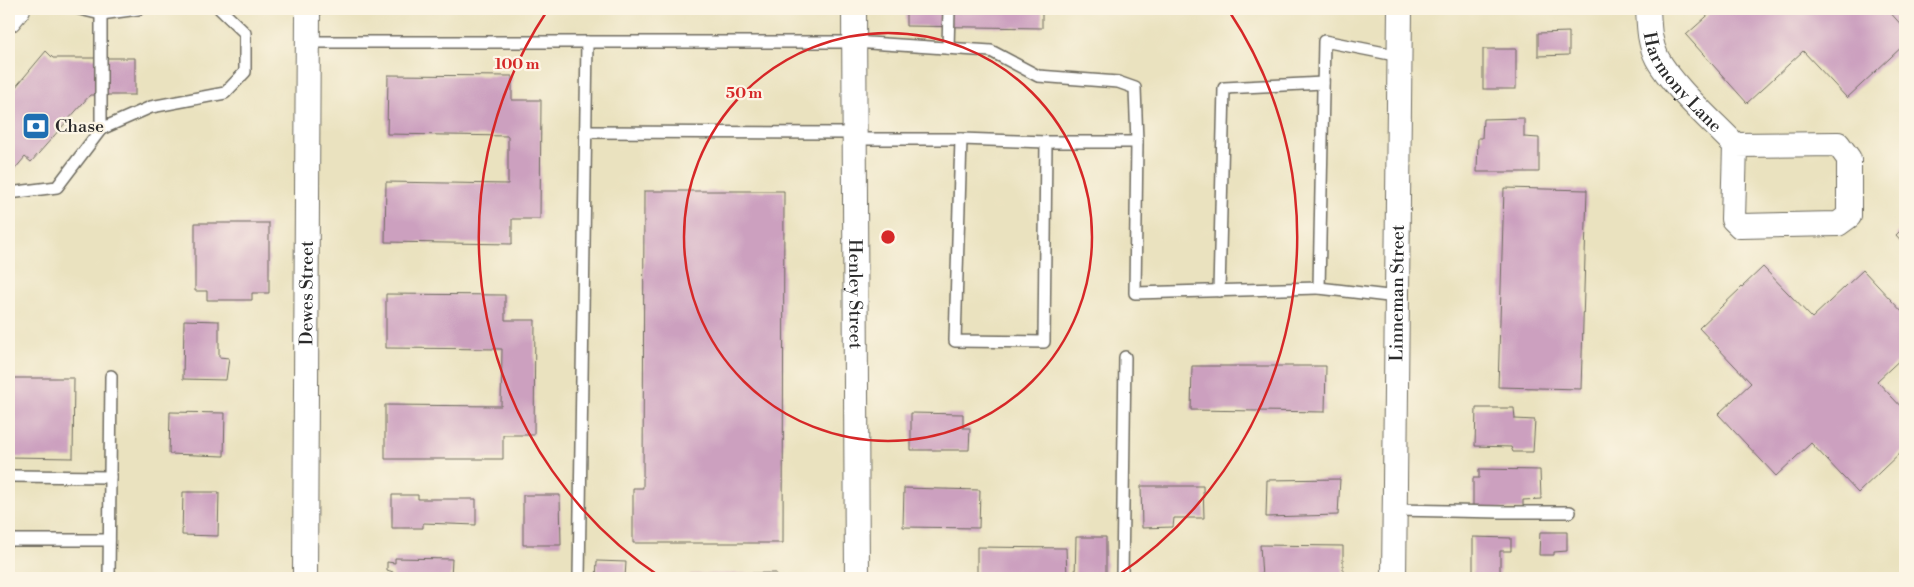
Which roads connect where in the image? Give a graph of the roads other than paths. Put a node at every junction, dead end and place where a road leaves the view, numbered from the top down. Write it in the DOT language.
graph roads {
  1 [pos="18,9"];
  2 [pos="80,9"];
  3 [pos="138,9"];
  4 [pos="220,9"];
  5 [pos="308,9"];
  6 [pos="854,9"];
  7 [pos="949,9"];
  8 [pos="1400,9"];
  9 [pos="1648,9"];
  10 [pos="101,14"];
  11 [pos="9,20"];
  12 [pos="308,42"];
  13 [pos="587,42"];
  14 [pos="854,42"];
  15 [pos="948,48"];
  16 [pos="1400,56"];
  17 [pos="1323,83"];
  18 [pos="101,129"];
  19 [pos="585,132"];
  20 [pos="854,136"];
  21 [pos="961,139"];
  22 [pos="1046,142"];
  23 [pos="1137,142"];
  24 [pos="1735,145"];
  25 [pos="9,193"];
  26 [pos="1319,288"];
  27 [pos="1219,291"];
  28 [pos="1397,297"];
  29 [pos="1125,357"];
  30 [pos="111,376"];
  31 [pos="9,476"];
  32 [pos="110,477"];
  33 [pos="1395,510"];
  34 [pos="1570,512"];
  35 [pos="9,540"];
  36 [pos="109,540"];
  37 [pos="109,578"];
  38 [pos="305,578"];
  39 [pos="579,578"];
  40 [pos="857,578"];
  41 [pos="1122,578"];
  42 [pos="1394,578"];
  1 -- 11 [label="street"];
  2 -- 10 [label="lane"];
  3 -- 10 [label="lane"];
  4 -- 18 [label="lane"];
  5 -- 12 [label="street, Dewes Street"];
  6 -- 14 [label="street, Henley Street"];
  7 -- 15 [label="lane"];
  8 -- 16 [label="street, Linneman Street"];
  9 -- 24 [label="street, Harmony Lane"];
  10 -- 18 [label="lane"];
  12 -- 13 [label="lane"];
  12 -- 38 [label="street, Dewes Street"];
  13 -- 14 [label="lane"];
  13 -- 19 [label="lane"];
  14 -- 15 [label="lane"];
  14 -- 20 [label="street, Henley Street"];
  15 -- 23 [label="lane"];
  16 -- 17 [label="lane"];
  16 -- 28 [label="street, Linneman Street"];
  17 -- 26 [label="lane"];
  17 -- 27 [label="lane"];
  18 -- 25 [label="lane"];
  19 -- 20 [label="lane"];
  19 -- 39 [label="lane"];
  20 -- 21 [label="lane"];
  20 -- 40 [label="street, Henley Street"];
  21 -- 22 [label="lane"];
  21 -- 22 [label="lane"];
  22 -- 23 [label="lane"];
  23 -- 27 [label="lane"];
  24 -- 24 [label="street, Harmony Lane"];
  26 -- 27 [label="lane"];
  26 -- 28 [label="lane"];
  28 -- 33 [label="street, Linneman Street"];
  29 -- 41 [label="lane"];
  30 -- 32 [label="lane"];
  31 -- 32 [label="lane"];
  32 -- 36 [label="lane"];
  33 -- 34 [label="lane"];
  33 -- 42 [label="street, Linneman Street"];
  35 -- 36 [label="lane"];
  36 -- 37 [label="lane"];
}
